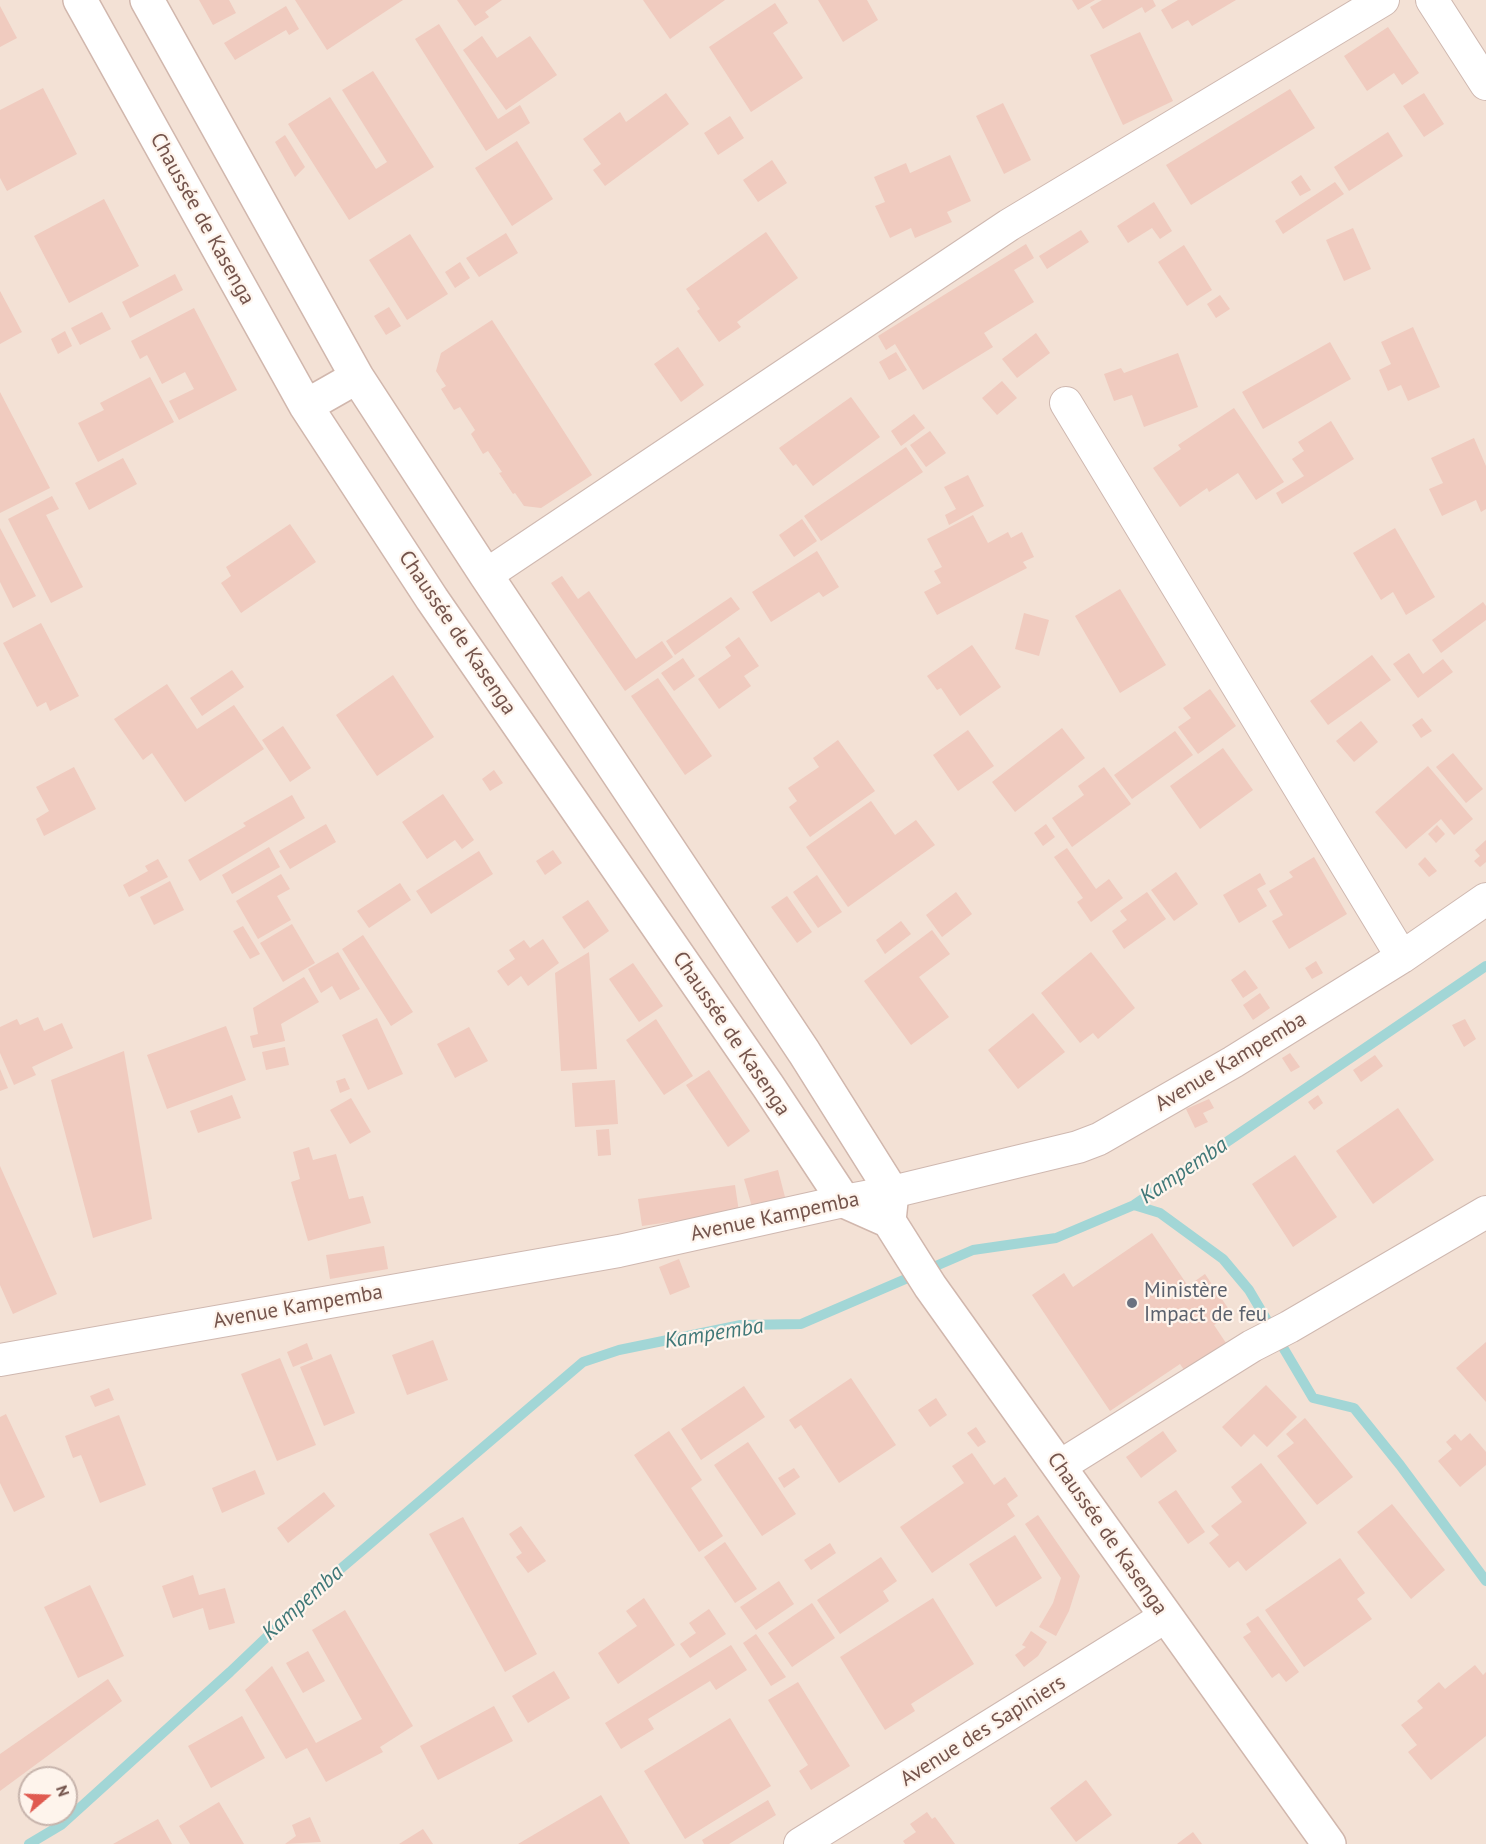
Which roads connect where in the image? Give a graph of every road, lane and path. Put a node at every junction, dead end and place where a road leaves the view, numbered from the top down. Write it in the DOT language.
graph roads {
  1 [pos="80,0"];
  2 [pos="147,0"];
  3 [pos="1383,0"];
  4 [pos="1432,0"];
  5 [pos="1486,84"];
  6 [pos="357,377"];
  7 [pos="1066,403"];
  8 [pos="306,406"];
  9 [pos="486,576"];
  10 [pos="1486,899"];
  11 [pos="1402,957"];
  12 [pos="844,1201"];
  13 [pos="1486,1212"];
  14 [pos="894,1217"];
  15 [pos="0,1360"];
  16 [pos="1060,1466"];
  17 [pos="1165,1617"];
  18 [pos="800,1844"];
  19 [pos="1329,1844"];
  1 -- 8 [label="main road, Chaussée de Kasenga"];
  2 -- 6 [label="main road, Chaussée de Kasenga"];
  3 -- 9 [label="street"];
  4 -- 5 [label="street"];
  6 -- 8 [label="main road"];
  6 -- 9 [label="main road, Chaussée de Kasenga"];
  7 -- 11 [label="street"];
  8 -- 12 [label="main road, Chaussée de Kasenga"];
  9 -- 14 [label="main road, Chaussée de Kasenga"];
  10 -- 11 [label="street, Avenue Kampemba"];
  11 -- 14 [label="street, Avenue Kampemba"];
  12 -- 14 [label="main road"];
  12 -- 15 [label="street, Avenue Kampemba"];
  13 -- 16 [label="street"];
  14 -- 16 [label="main road, Chaussée de Kasenga"];
  16 -- 17 [label="main road, Chaussée de Kasenga"];
  17 -- 18 [label="street, Avenue des Sapiniers"];
  17 -- 19 [label="main road, Chaussée de Kasenga"];
}
